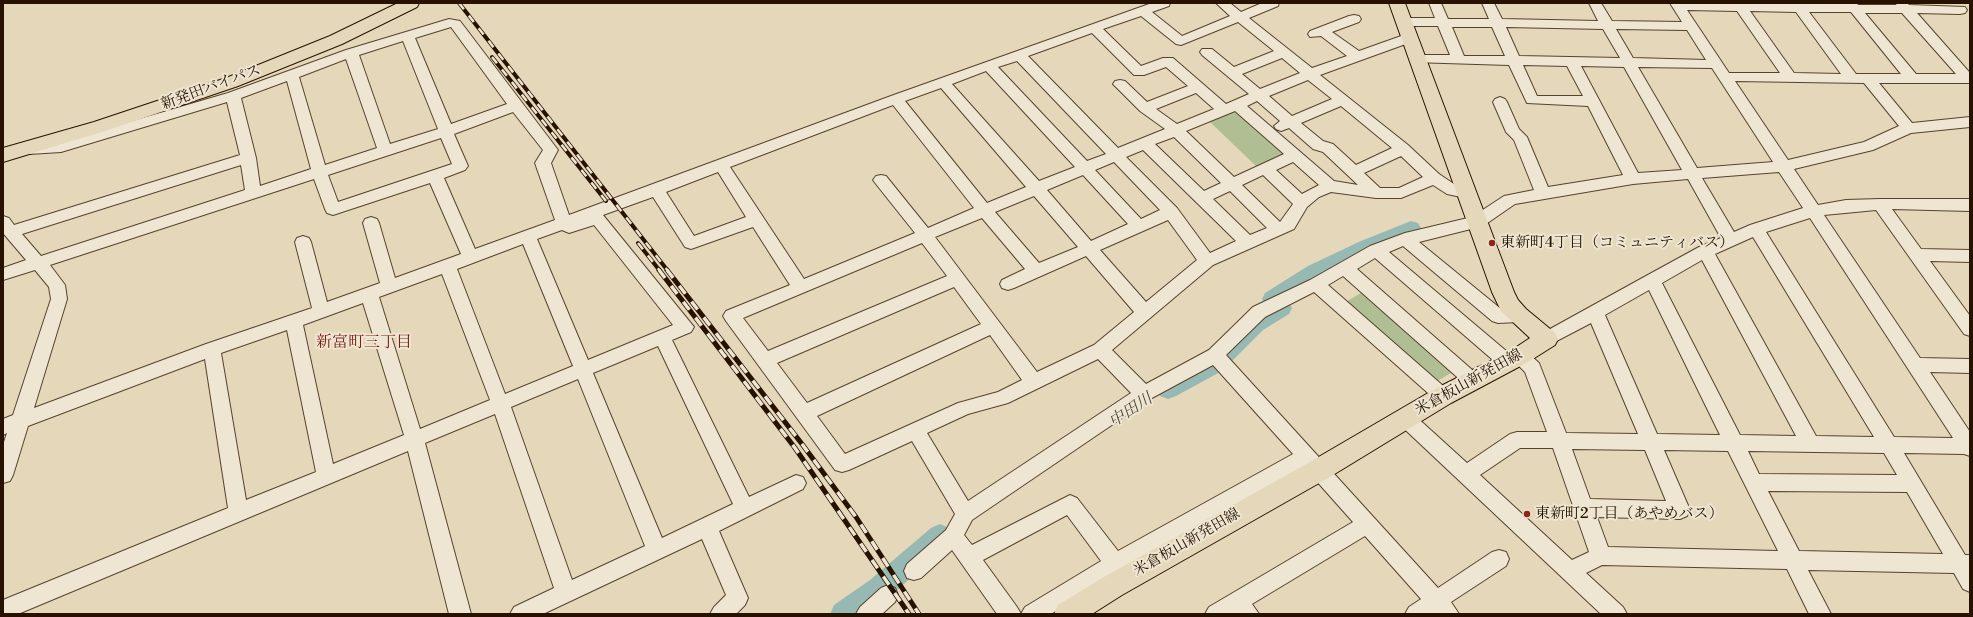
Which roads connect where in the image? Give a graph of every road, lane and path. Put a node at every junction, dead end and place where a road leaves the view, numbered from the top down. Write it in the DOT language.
graph roads {
  1 [pos="411,3"];
  2 [pos="1164,3"];
  3 [pos="1222,3"];
  4 [pos="1273,3"];
  5 [pos="1397,3"];
  6 [pos="1435,3"];
  7 [pos="1488,3"];
  8 [pos="1595,3"];
  9 [pos="1677,5"];
  10 [pos="1740,5"];
  11 [pos="1798,6"];
  12 [pos="1852,6"];
  13 [pos="1903,6"];
  14 [pos="1957,7"];
  15 [pos="1143,11"];
  16 [pos="1240,17"];
  17 [pos="1354,18"];
  18 [pos="1970,20"];
  19 [pos="1442,22"];
  20 [pos="1497,24"];
  21 [pos="1608,25"];
  22 [pos="1692,26"];
  23 [pos="1094,28"];
  24 [pos="1407,30"];
  25 [pos="408,36"];
  26 [pos="1207,52"];
  27 [pos="351,53"];
  28 [pos="1282,53"];
  29 [pos="1019,55"];
  30 [pos="1356,56"];
  31 [pos="1417,59"];
  32 [pos="1459,60"];
  33 [pos="1515,61"];
  34 [pos="1572,62"];
  35 [pos="1629,63"];
  36 [pos="989,66"];
  37 [pos="1721,70"];
  38 [pos="1231,73"];
  39 [pos="292,74"];
  40 [pos="1310,74"];
  41 [pos="1790,77"];
  42 [pos="1852,78"];
  43 [pos="1868,78"];
  44 [pos="1912,79"];
  45 [pos="1969,79"];
  46 [pos="943,82"];
  47 [pos="1120,84"];
  48 [pos="1197,86"];
  49 [pos="234,96"];
  50 [pos="1258,96"];
  51 [pos="896,100"];
  52 [pos="1342,100"];
  53 [pos="1591,101"];
  54 [pos="1500,102"];
  55 [pos="516,106"];
  56 [pos="1230,107"];
  57 [pos="1145,108"];
  58 [pos="1290,122"];
  59 [pos="1970,122"];
  60 [pos="1908,128"];
  61 [pos="1176,130"];
  62 [pos="447,131"];
  63 [pos="1268,132"];
  64 [pos="1145,143"];
  65 [pos="23,149"];
  66 [pos="1403,149"];
  67 [pos="385,150"];
  68 [pos="3,155"];
  69 [pos="1116,155"];
  70 [pos="1294,155"];
  71 [pos="248,158"];
  72 [pos="721,165"];
  73 [pos="1784,166"];
  74 [pos="1085,168"];
  75 [pos="1266,169"];
  76 [pos="319,171"];
  77 [pos="1354,172"];
  78 [pos="1692,172"];
  79 [pos="435,176"];
  80 [pos="1434,178"];
  81 [pos="1632,179"];
  82 [pos="881,180"];
  83 [pos="1232,185"];
  84 [pos="1330,186"];
  85 [pos="1036,189"];
  86 [pos="656,190"];
  87 [pos="1376,192"];
  88 [pos="253,193"];
  89 [pos="1466,193"];
  90 [pos="1543,193"];
  91 [pos="1202,198"];
  92 [pos="1301,203"];
  93 [pos="1880,204"];
  94 [pos="1970,205"];
  95 [pos="984,210"];
  96 [pos="1813,211"];
  97 [pos="1171,212"];
  98 [pos="757,219"];
  99 [pos="1477,222"];
  100 [pos="564,223"];
  101 [pos="372,224"];
  102 [pos="1139,226"];
  103 [pos="8,227"];
  104 [pos="1756,229"];
  105 [pos="1279,230"];
  106 [pos="925,235"];
  107 [pos="528,236"];
  108 [pos="1405,239"];
  109 [pos="1730,240"];
  110 [pos="303,242"];
  111 [pos="1248,243"];
  112 [pos="1088,248"];
  113 [pos="1376,250"];
  114 [pos="1705,252"];
  115 [pos="1918,255"];
  116 [pos="470,256"];
  117 [pos="1970,256"];
  118 [pos="1207,261"];
  119 [pos="38,262"];
  120 [pos="447,265"];
  121 [pos="1345,268"];
  122 [pos="1036,271"];
  123 [pos="3,274"];
  124 [pos="958,279"];
  125 [pos="1652,280"];
  126 [pos="1008,284"];
  127 [pos="1316,284"];
  128 [pos="389,286"];
  129 [pos="800,287"];
  130 [pos="369,293"];
  131 [pos="1963,310"];
  132 [pos="321,311"];
  133 [pos="1595,312"];
  134 [pos="1145,313"];
  135 [pos="1518,315"];
  136 [pos="294,321"];
  137 [pos="993,326"];
  138 [pos="1970,329"];
  139 [pos="662,336"];
  140 [pos="1547,339"];
  141 [pos="212,349"];
  142 [pos="1100,350"];
  143 [pos="1215,355"];
  144 [pos="1513,359"];
  145 [pos="765,360"];
  146 [pos="1916,365"];
  147 [pos="1970,366"];
  148 [pos="583,369"];
  149 [pos="1472,380"];
  150 [pos="1035,383"];
  151 [pos="1144,394"];
  152 [pos="1443,396"];
  153 [pos="500,403"];
  154 [pos="804,413"];
  155 [pos="1405,418"];
  156 [pos="22,419"];
  157 [pos="3,427"];
  158 [pos="916,430"];
  159 [pos="414,439"];
  160 [pos="1559,439"];
  161 [pos="1650,441"];
  162 [pos="1733,442"];
  163 [pos="1810,443"];
  164 [pos="1889,445"];
  165 [pos="1970,447"];
  166 [pos="1313,463"];
  167 [pos="1465,475"];
  168 [pos="3,476"];
  169 [pos="326,476"];
  170 [pos="1754,482"];
  171 [pos="796,483"];
  172 [pos="1912,484"];
  173 [pos="745,508"];
  174 [pos="1585,508"];
  175 [pos="238,512"];
  176 [pos="965,514"];
  177 [pos="1367,524"];
  178 [pos="707,527"];
  179 [pos="953,536"];
  180 [pos="657,550"];
  181 [pos="1601,556"];
  182 [pos="969,558"];
  183 [pos="1499,559"];
  184 [pos="1792,559"];
  185 [pos="1115,562"];
  186 [pos="1964,564"];
  187 [pos="914,571"];
  188 [pos="1569,571"];
  189 [pos="1970,582"];
  190 [pos="566,593"];
  191 [pos="888,595"];
  192 [pos="1442,607"];
  193 [pos="1242,608"];
  194 [pos="3,610"];
  195 [pos="1606,612"];
  196 [pos="460,614"];
  197 [pos="521,614"];
  198 [pos="721,614"];
  199 [pos="867,614"];
  200 [pos="1010,614"];
  201 [pos="1032,614"];
  202 [pos="1068,614"];
  203 [pos="1216,614"];
  204 [pos="1416,614"];
  205 [pos="1820,614"];
  1 -- 65 [label="main road, 新発田バイパス"];
  2 -- 15 [label="street"];
  3 -- 16 [label="street"];
  4 -- 16 [label="street"];
  5 -- 24 [label="main road"];
  6 -- 19 [label="street"];
  7 -- 20 [label="street"];
  8 -- 21 [label="street"];
  9 -- 10 [label="street"];
  9 -- 22 [label="street"];
  10 -- 11 [label="street"];
  10 -- 41 [label="street"];
  11 -- 12 [label="street"];
  11 -- 42 [label="street"];
  12 -- 13 [label="street"];
  12 -- 44 [label="street"];
  13 -- 14 [label="street"];
  13 -- 45 [label="street"];
  14 -- 18 [label="street"];
  15 -- 16 [label="street"];
  15 -- 23 [label="street"];
  16 -- 28 [label="street"];
  17 -- 30 [label="street"];
  19 -- 20 [label="street"];
  19 -- 24 [label="street"];
  19 -- 32 [label="street"];
  20 -- 21 [label="street"];
  20 -- 33 [label="street"];
  21 -- 22 [label="street"];
  21 -- 35 [label="street"];
  22 -- 37 [label="street"];
  23 -- 29 [label="street"];
  23 -- 48 [label="street"];
  24 -- 30 [label="street"];
  24 -- 31 [label="main road"];
  25 -- 27 [label="street"];
  25 -- 55 [label="street"];
  25 -- 62 [label="street"];
  26 -- 38 [label="street"];
  27 -- 39 [label="street"];
  27 -- 67 [label="street"];
  28 -- 38 [label="street"];
  28 -- 40 [label="street"];
  29 -- 36 [label="street"];
  29 -- 69 [label="street"];
  30 -- 40 [label="street"];
  31 -- 32 [label="street"];
  31 -- 89 [label="main road"];
  32 -- 33 [label="street"];
  33 -- 34 [label="street"];
  33 -- 53 [label="street"];
  34 -- 35 [label="street"];
  34 -- 53 [label="street"];
  35 -- 37 [label="street"];
  35 -- 78 [label="street"];
  36 -- 46 [label="street"];
  36 -- 74 [label="street"];
  37 -- 41 [label="street"];
  37 -- 73 [label="street"];
  38 -- 50 [label="street"];
  39 -- 49 [label="street"];
  39 -- 76 [label="street"];
  40 -- 50 [label="street"];
  40 -- 52 [label="street"];
  41 -- 42 [label="street"];
  42 -- 43 [label="street"];
  43 -- 44 [label="street"];
  43 -- 60 [label="street"];
  44 -- 45 [label="street"];
  46 -- 51 [label="street"];
  46 -- 85 [label="street"];
  47 -- 57 [label="street"];
  48 -- 56 [label="street"];
  48 -- 57 [label="street"];
  49 -- 65 [label="street"];
  49 -- 71 [label="street"];
  50 -- 56 [label="street"];
  50 -- 58 [label="street"];
  51 -- 72 [label="street"];
  51 -- 95 [label="street"];
  52 -- 58 [label="street"];
  52 -- 66 [label="street"];
  53 -- 81 [label="street"];
  54 -- 90 [label="street"];
  55 -- 62 [label="street"];
  55 -- 100 [label="street"];
  56 -- 61 [label="street"];
  56 -- 63 [label="street"];
  57 -- 61 [label="street"];
  58 -- 63 [label="street"];
  58 -- 77 [label="street"];
  59 -- 60 [label="street"];
  60 -- 73 [label="street"];
  61 -- 64 [label="street"];
  61 -- 83 [label="street"];
  62 -- 67 [label="street"];
  62 -- 79 [label="street"];
  63 -- 70 [label="street"];
  64 -- 69 [label="street"];
  64 -- 91 [label="street"];
  65 -- 68 [label="main road, 新発田バイパス"];
  66 -- 77 [label="street"];
  66 -- 80 [label="street"];
  67 -- 76 [label="street"];
  69 -- 74 [label="street"];
  69 -- 97 [label="street"];
  70 -- 75 [label="street"];
  70 -- 84 [label="street"];
  71 -- 88 [label="street"];
  71 -- 103 [label="street"];
  72 -- 86 [label="street"];
  72 -- 98 [label="street"];
  73 -- 78 [label="street"];
  73 -- 96 [label="street"];
  74 -- 85 [label="street"];
  74 -- 102 [label="street"];
  75 -- 83 [label="street"];
  75 -- 92 [label="street"];
  76 -- 79 [label="street"];
  76 -- 88 [label="street"];
  77 -- 87 [label="street"];
  78 -- 81 [label="street"];
  78 -- 109 [label="street"];
  79 -- 116 [label="street"];
  80 -- 87 [label="street"];
  80 -- 89 [label="street"];
  81 -- 90 [label="street"];
  82 -- 106 [label="street"];
  83 -- 91 [label="street"];
  83 -- 105 [label="street"];
  84 -- 87 [label="street"];
  84 -- 92 [label="street"];
  85 -- 95 [label="street"];
  85 -- 112 [label="street"];
  86 -- 98 [label="street"];
  86 -- 100 [label="street"];
  88 -- 119 [label="street"];
  89 -- 99 [label="main road"];
  90 -- 99 [label="street"];
  91 -- 111 [label="street"];
  92 -- 105 [label="street"];
  93 -- 94 [label="street"];
  93 -- 96 [label="street"];
  93 -- 115 [label="street"];
  95 -- 106 [label="street"];
  95 -- 122 [label="street"];
  96 -- 104 [label="street"];
  96 -- 146 [label="street"];
  97 -- 102 [label="street"];
  97 -- 118 [label="street"];
  98 -- 129 [label="street"];
  99 -- 108 [label="street"];
  99 -- 135 [label="main road"];
  100 -- 107 [label="street"];
  100 -- 139 [label="street"];
  101 -- 128 [label="street"];
  102 -- 112 [label="street"];
  103 -- 119 [label="street"];
  104 -- 109 [label="street"];
  104 -- 164 [label="street"];
  105 -- 111 [label="street"];
  106 -- 124 [label="street"];
  106 -- 129 [label="street"];
  107 -- 116 [label="street"];
  107 -- 148 [label="street"];
  108 -- 113 [label="street"];
  108 -- 135 [label="street"];
  109 -- 114 [label="street"];
  110 -- 132 [label="street"];
  111 -- 118 [label="street"];
  112 -- 122 [label="street"];
  112 -- 134 [label="street"];
  113 -- 121 [label="street"];
  113 -- 144 [label="street"];
  114 -- 125 [label="street"];
  114 -- 163 [label="street"];
  115 -- 117 [label="street"];
  115 -- 131 [label="street"];
  116 -- 120 [label="street"];
  118 -- 134 [label="street"];
  119 -- 123 [label="street"];
  119 -- 156 [label="street"];
  120 -- 128 [label="street"];
  120 -- 153 [label="street"];
  121 -- 127 [label="street"];
  121 -- 149 [label="street"];
  122 -- 126 [label="street"];
  124 -- 137 [label="street"];
  124 -- 145 [label="street"];
  125 -- 133 [label="street"];
  125 -- 162 [label="street"];
  127 -- 143 [label="street"];
  127 -- 152 [label="street"];
  128 -- 130 [label="street"];
  129 -- 145 [label="street"];
  130 -- 132 [label="street"];
  130 -- 159 [label="street"];
  131 -- 138 [label="street"];
  132 -- 136 [label="street"];
  133 -- 140 [label="street"];
  133 -- 161 [label="street"];
  134 -- 142 [label="street"];
  135 -- 140 [label="main road"];
  136 -- 141 [label="street"];
  136 -- 169 [label="street"];
  137 -- 150 [label="street"];
  137 -- 154 [label="street"];
  139 -- 148 [label="street"];
  139 -- 173 [label="street"];
  140 -- 144 [label="main road, 米倉板山新発田線"];
  141 -- 156 [label="street"];
  141 -- 175 [label="street"];
  142 -- 150 [label="street"];
  142 -- 151 [label="street"];
  143 -- 151 [label="street"];
  143 -- 166 [label="street"];
  144 -- 149 [label="main road, 米倉板山新発田線"];
  144 -- 160 [label="street"];
  145 -- 154 [label="street"];
  146 -- 147 [label="street"];
  146 -- 165 [label="street"];
  148 -- 153 [label="street"];
  148 -- 180 [label="street"];
  149 -- 152 [label="main road, 米倉板山新発田線"];
  150 -- 158 [label="street"];
  151 -- 176 [label="street"];
  152 -- 155 [label="main road, 米倉板山新発田線"];
  153 -- 159 [label="street"];
  153 -- 190 [label="street"];
  154 -- 158 [label="street"];
  155 -- 166 [label="main road, 米倉板山新発田線"];
  155 -- 167 [label="street"];
  156 -- 157 [label="street"];
  156 -- 168 [label="street"];
  158 -- 176 [label="street"];
  159 -- 169 [label="street"];
  159 -- 196 [label="street"];
  160 -- 161 [label="street"];
  160 -- 167 [label="street"];
  160 -- 174 [label="street"];
  161 -- 162 [label="street"];
  161 -- 174 [label="street"];
  162 -- 163 [label="street"];
  162 -- 170 [label="street"];
  163 -- 164 [label="street"];
  164 -- 165 [label="street"];
  164 -- 172 [label="street"];
  166 -- 177 [label="street"];
  166 -- 185 [label="street"];
  166 -- 202 [label="main road, 米倉板山新発田線"];
  167 -- 188 [label="street"];
  169 -- 175 [label="street"];
  170 -- 172 [label="street"];
  170 -- 184 [label="street"];
  171 -- 173 [label="street"];
  172 -- 186 [label="street"];
  173 -- 178 [label="street"];
  174 -- 181 [label="street"];
  175 -- 194 [label="street"];
  176 -- 179 [label="street"];
  177 -- 192 [label="street"];
  177 -- 193 [label="street"];
  178 -- 180 [label="street"];
  178 -- 198 [label="street"];
  179 -- 182 [label="street"];
  179 -- 187 [label="street"];
  180 -- 190 [label="street"];
  181 -- 184 [label="street"];
  181 -- 188 [label="street"];
  182 -- 185 [label="street"];
  182 -- 200 [label="street"];
  183 -- 192 [label="street"];
  184 -- 186 [label="street"];
  184 -- 205 [label="street"];
  185 -- 201 [label="street"];
  186 -- 189 [label="street"];
  188 -- 195 [label="street"];
  190 -- 197 [label="street"];
  191 -- 199 [label="street"];
  192 -- 204 [label="street"];
  193 -- 203 [label="street"];
}
